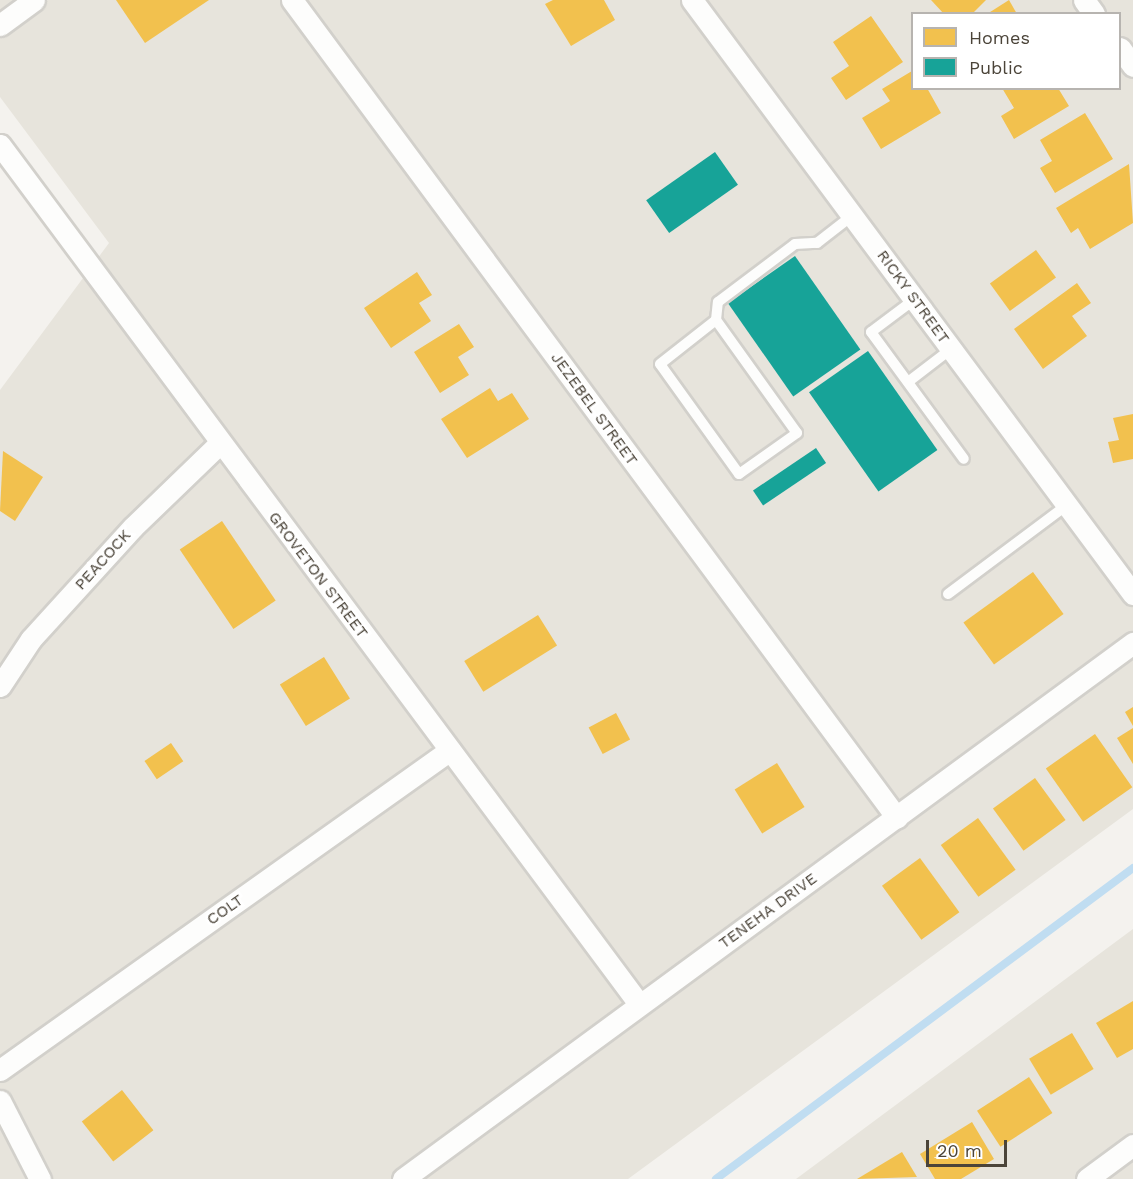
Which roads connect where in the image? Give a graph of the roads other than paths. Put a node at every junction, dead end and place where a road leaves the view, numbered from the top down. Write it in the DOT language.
graph roads {
  1 [pos="34,0"];
  2 [pos="292,0"];
  3 [pos="692,0"];
  4 [pos="0,25"];
  5 [pos="1121,51"];
  6 [pos="1133,66"];
  7 [pos="0,145"];
  8 [pos="853,215"];
  9 [pos="915,299"];
  10 [pos="716,320"];
  11 [pos="951,349"];
  12 [pos="908,382"];
  13 [pos="219,444"];
  14 [pos="964,459"];
  15 [pos="1067,506"];
  16 [pos="948,594"];
  17 [pos="1133,594"];
  18 [pos="1133,643"];
  19 [pos="0,686"];
  20 [pos="450,750"];
  21 [pos="897,818"];
  22 [pos="639,1004"];
  23 [pos="0,1070"];
  24 [pos="0,1101"];
  25 [pos="1133,1145"];
  26 [pos="40,1179"];
  27 [pos="403,1179"];
  28 [pos="1087,1179"];
  1 -- 4 [label="street"];
  2 -- 21 [label="street, JEZEBEL STREET"];
  3 -- 8 [label="street, RICKY STREET"];
  5 -- 6 [label="street"];
  7 -- 13 [label="street, GROVETON STREET"];
  8 -- 9 [label="street, RICKY STREET"];
  8 -- 10 [label="lane"];
  9 -- 11 [label="street, RICKY STREET"];
  9 -- 12 [label="lane"];
  10 -- 10 [label="lane"];
  11 -- 12 [label="lane"];
  11 -- 15 [label="street, RICKY STREET"];
  12 -- 14 [label="lane"];
  13 -- 19 [label="street, PEACOCK"];
  13 -- 20 [label="street, GROVETON STREET"];
  15 -- 16 [label="lane"];
  15 -- 17 [label="street, RICKY STREET"];
  18 -- 21 [label="street, TENEHA DRIVE"];
  20 -- 22 [label="street, GROVETON STREET"];
  20 -- 23 [label="street, COLT"];
  21 -- 22 [label="street, TENEHA DRIVE"];
  22 -- 27 [label="street, TENEHA DRIVE"];
  24 -- 26 [label="street"];
  25 -- 28 [label="street"];
}
